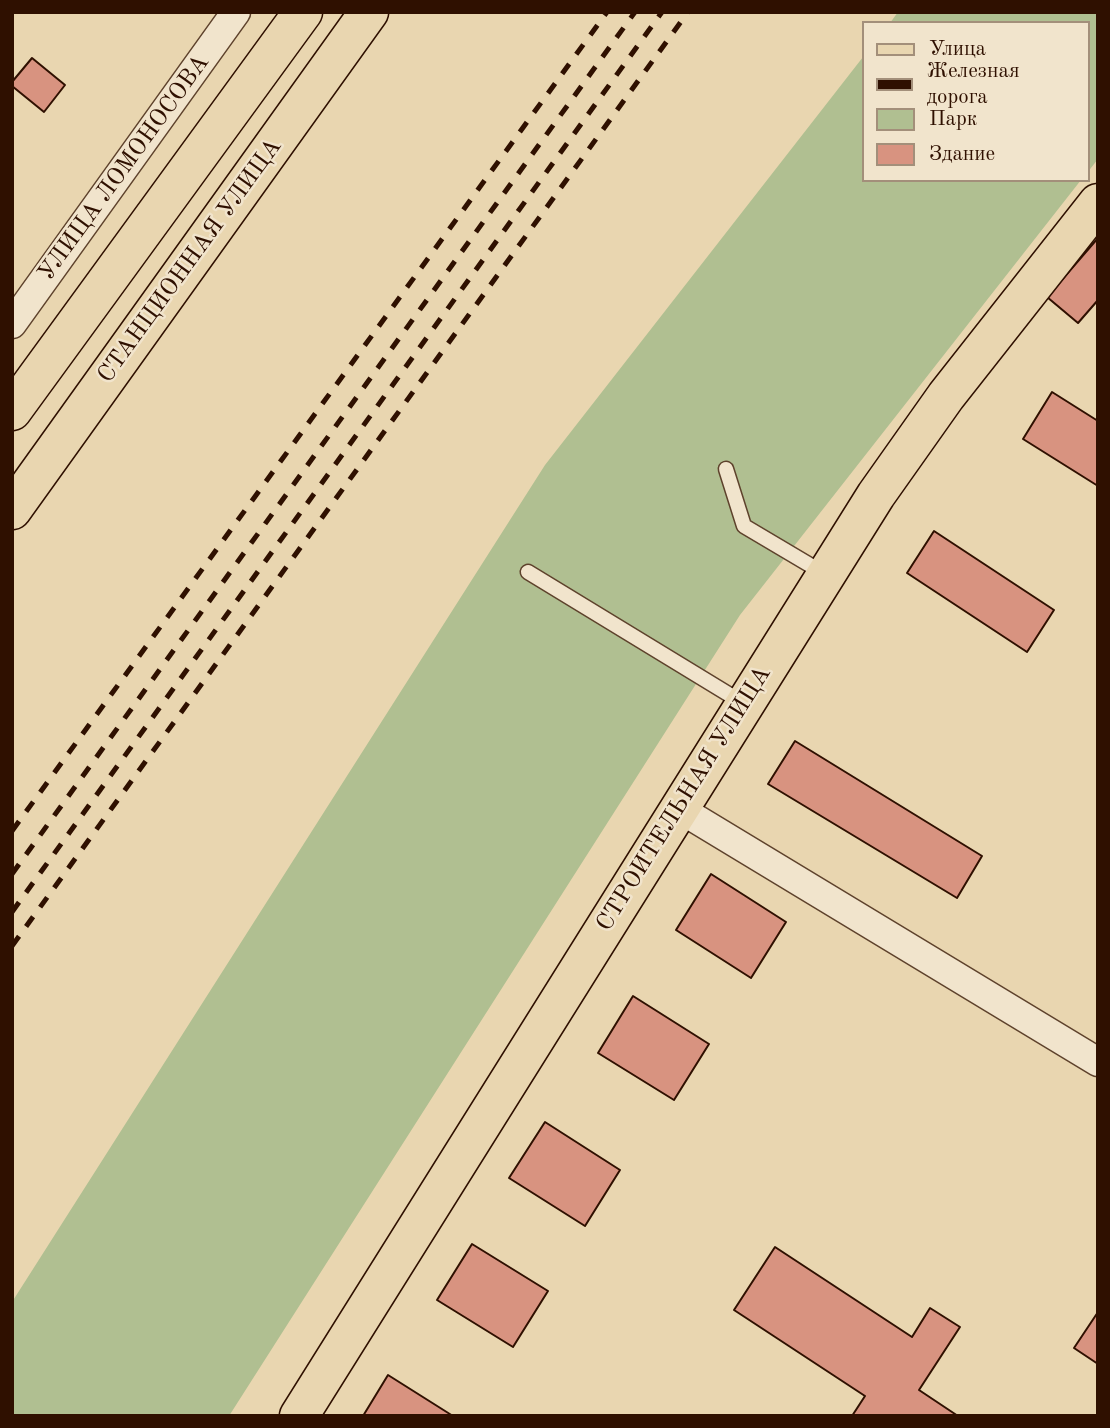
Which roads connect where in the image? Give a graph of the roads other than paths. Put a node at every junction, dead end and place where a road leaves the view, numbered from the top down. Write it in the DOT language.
graph roads {
  1 [pos="236,12"];
  2 [pos="303,12"];
  3 [pos="369,12"];
  4 [pos="1098,203"];
  5 [pos="12,324"];
  6 [pos="12,411"];
  7 [pos="726,469"];
  8 [pos="12,510"];
  9 [pos="527,572"];
  10 [pos="826,575"];
  11 [pos="744,704"];
  12 [pos="678,808"];
  13 [pos="1098,1062"];
  14 [pos="299,1416"];
  1 -- 5 [label="street, УЛИЦА ЛОМОНОСОВА"];
  2 -- 6 [label="main road"];
  3 -- 8 [label="main road, СТАНЦИОННАЯ УЛИЦА"];
  4 -- 10 [label="main road, СТРОИТЕЛЬНАЯ УЛИЦА"];
  7 -- 10 [label="lane"];
  9 -- 11 [label="lane"];
  10 -- 11 [label="main road, СТРОИТЕЛЬНАЯ УЛИЦА"];
  11 -- 12 [label="main road, СТРОИТЕЛЬНАЯ УЛИЦА"];
  12 -- 13 [label="street"];
  12 -- 14 [label="main road, СТРОИТЕЛЬНАЯ УЛИЦА"];
}
